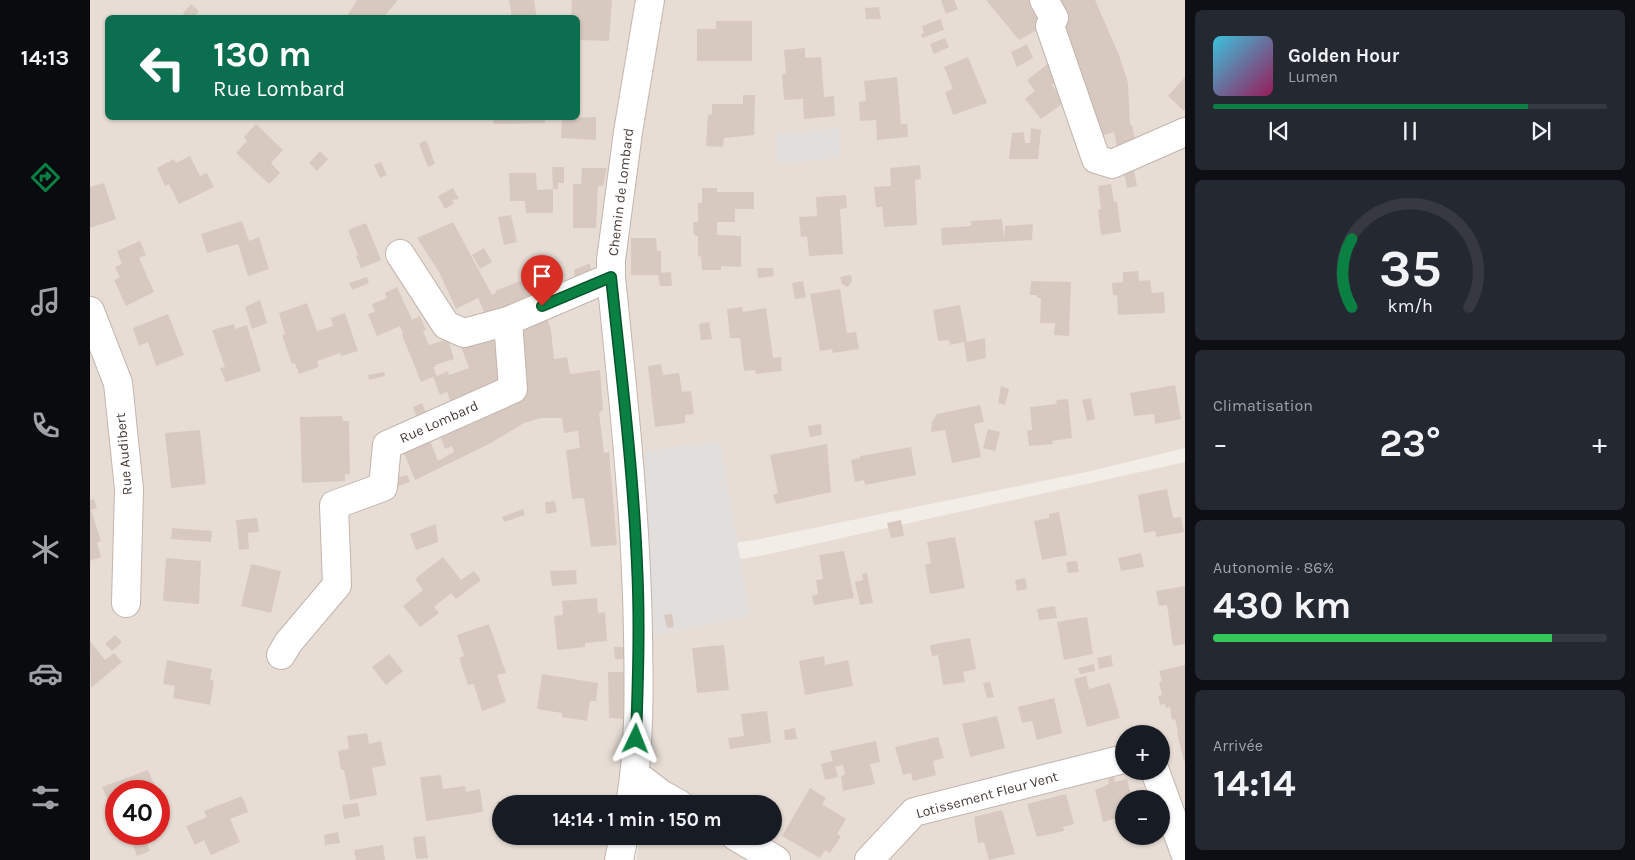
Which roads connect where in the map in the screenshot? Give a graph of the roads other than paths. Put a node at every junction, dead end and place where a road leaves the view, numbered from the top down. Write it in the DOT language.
graph roads {
  1 [pos="650,0"];
  2 [pos="1044,0"];
  3 [pos="1185,132"];
  4 [pos="400,254"];
  5 [pos="611,277"];
  6 [pos="90,312"];
  7 [pos="508,320"];
  8 [pos="126,603"];
  9 [pos="281,656"];
  10 [pos="1115,761"];
  11 [pos="635,774"];
  12 [pos="1158,780"];
  13 [pos="632,795"];
  14 [pos="663,795"];
  15 [pos="622,845"];
  16 [pos="750,845"];
  17 [pos="1185,853"];
  18 [pos="618,860"];
  19 [pos="776,860"];
  20 [pos="869,860"];
  1 -- 5 [label="street, Chemin de Lombard"];
  2 -- 3 [label="street"];
  4 -- 7 [label="street"];
  5 -- 7 [label="street"];
  5 -- 11 [label="street, Chemin de Lombard"];
  6 -- 8 [label="street, Rue Audibert"];
  7 -- 9 [label="street, Rue Lombard"];
  10 -- 20 [label="street, Lotissement Fleur Vent"];
  11 -- 13 [label="street, Chemin de Lombard"];
  11 -- 14 [label="street"];
  12 -- 17 [label="street"];
  15 -- 18 [label="street"];
  16 -- 19 [label="street"];
}
